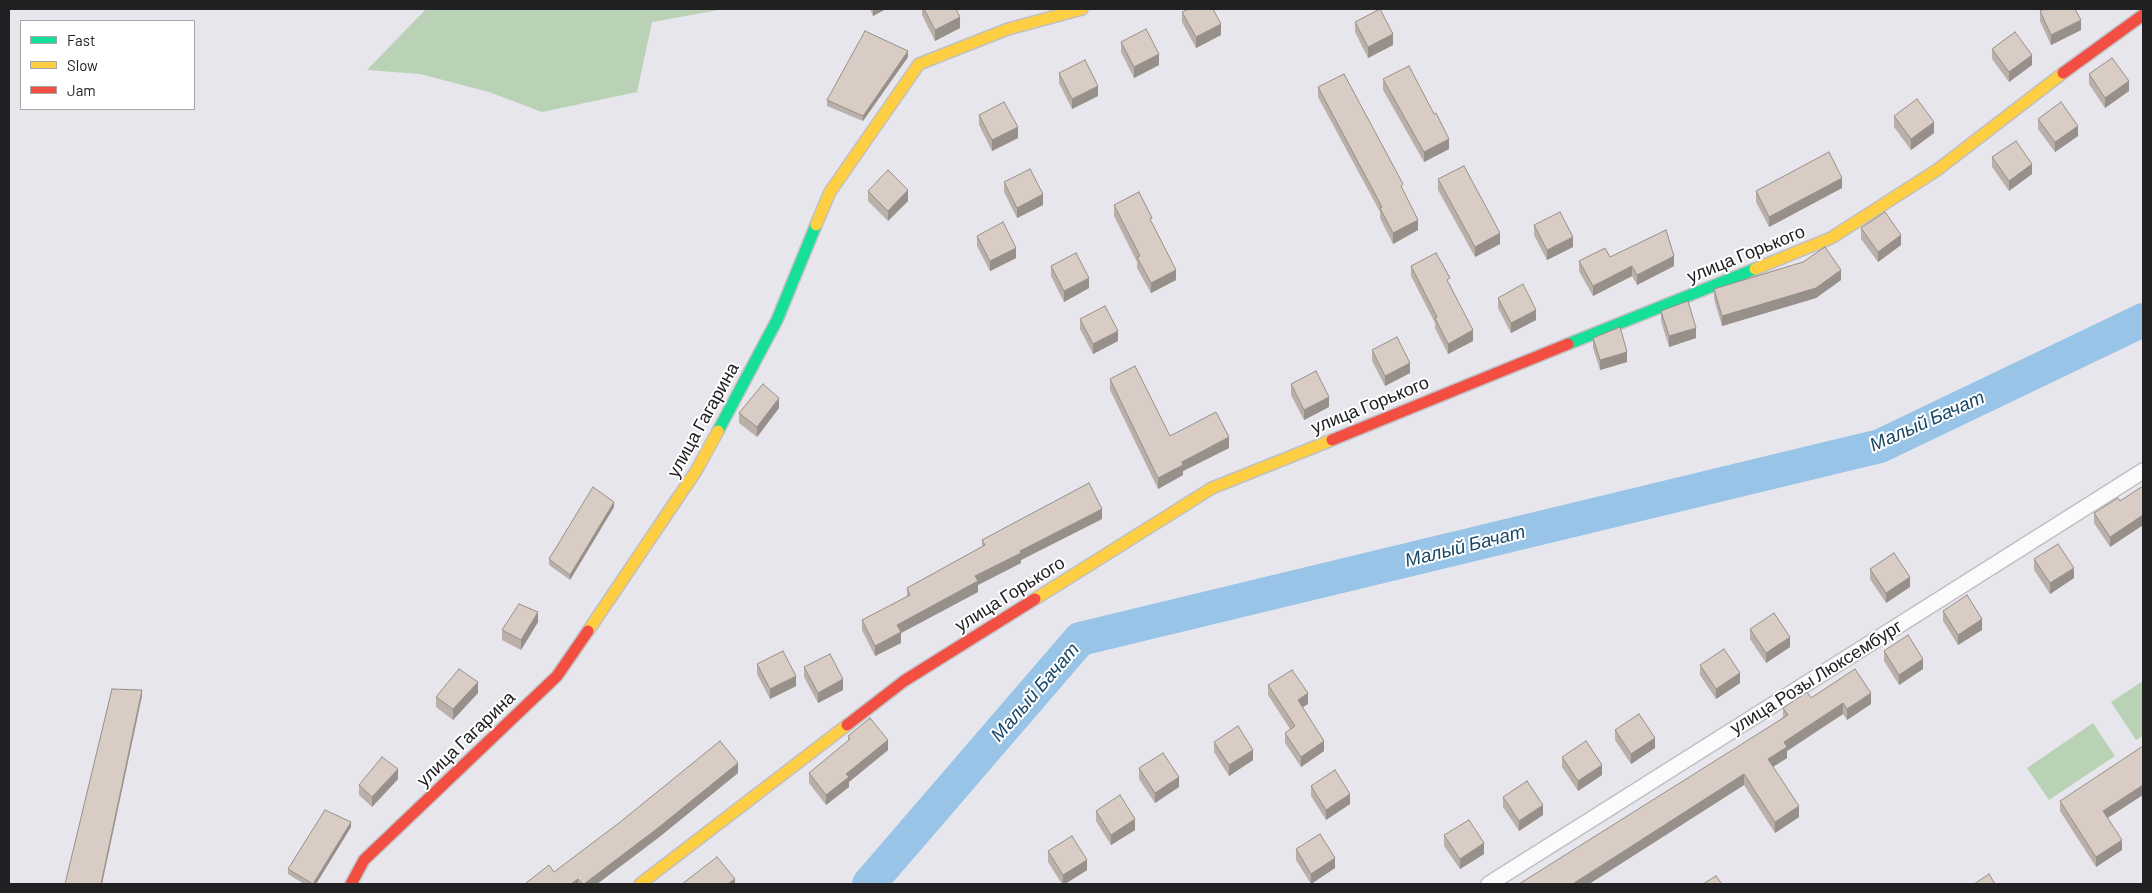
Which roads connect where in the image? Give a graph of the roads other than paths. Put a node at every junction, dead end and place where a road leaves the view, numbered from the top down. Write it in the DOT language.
graph roads {
  1 [pos="1082,9"];
  2 [pos="2143,15"];
  3 [pos="2143,471"];
  4 [pos="351,884"];
  5 [pos="640,884"];
  6 [pos="1489,884"];
  1 -- 4 [label="street, улица Гагарина"];
  2 -- 5 [label="street, улица Горького"];
  3 -- 6 [label="street, улица Розы Люксембург"];
}
